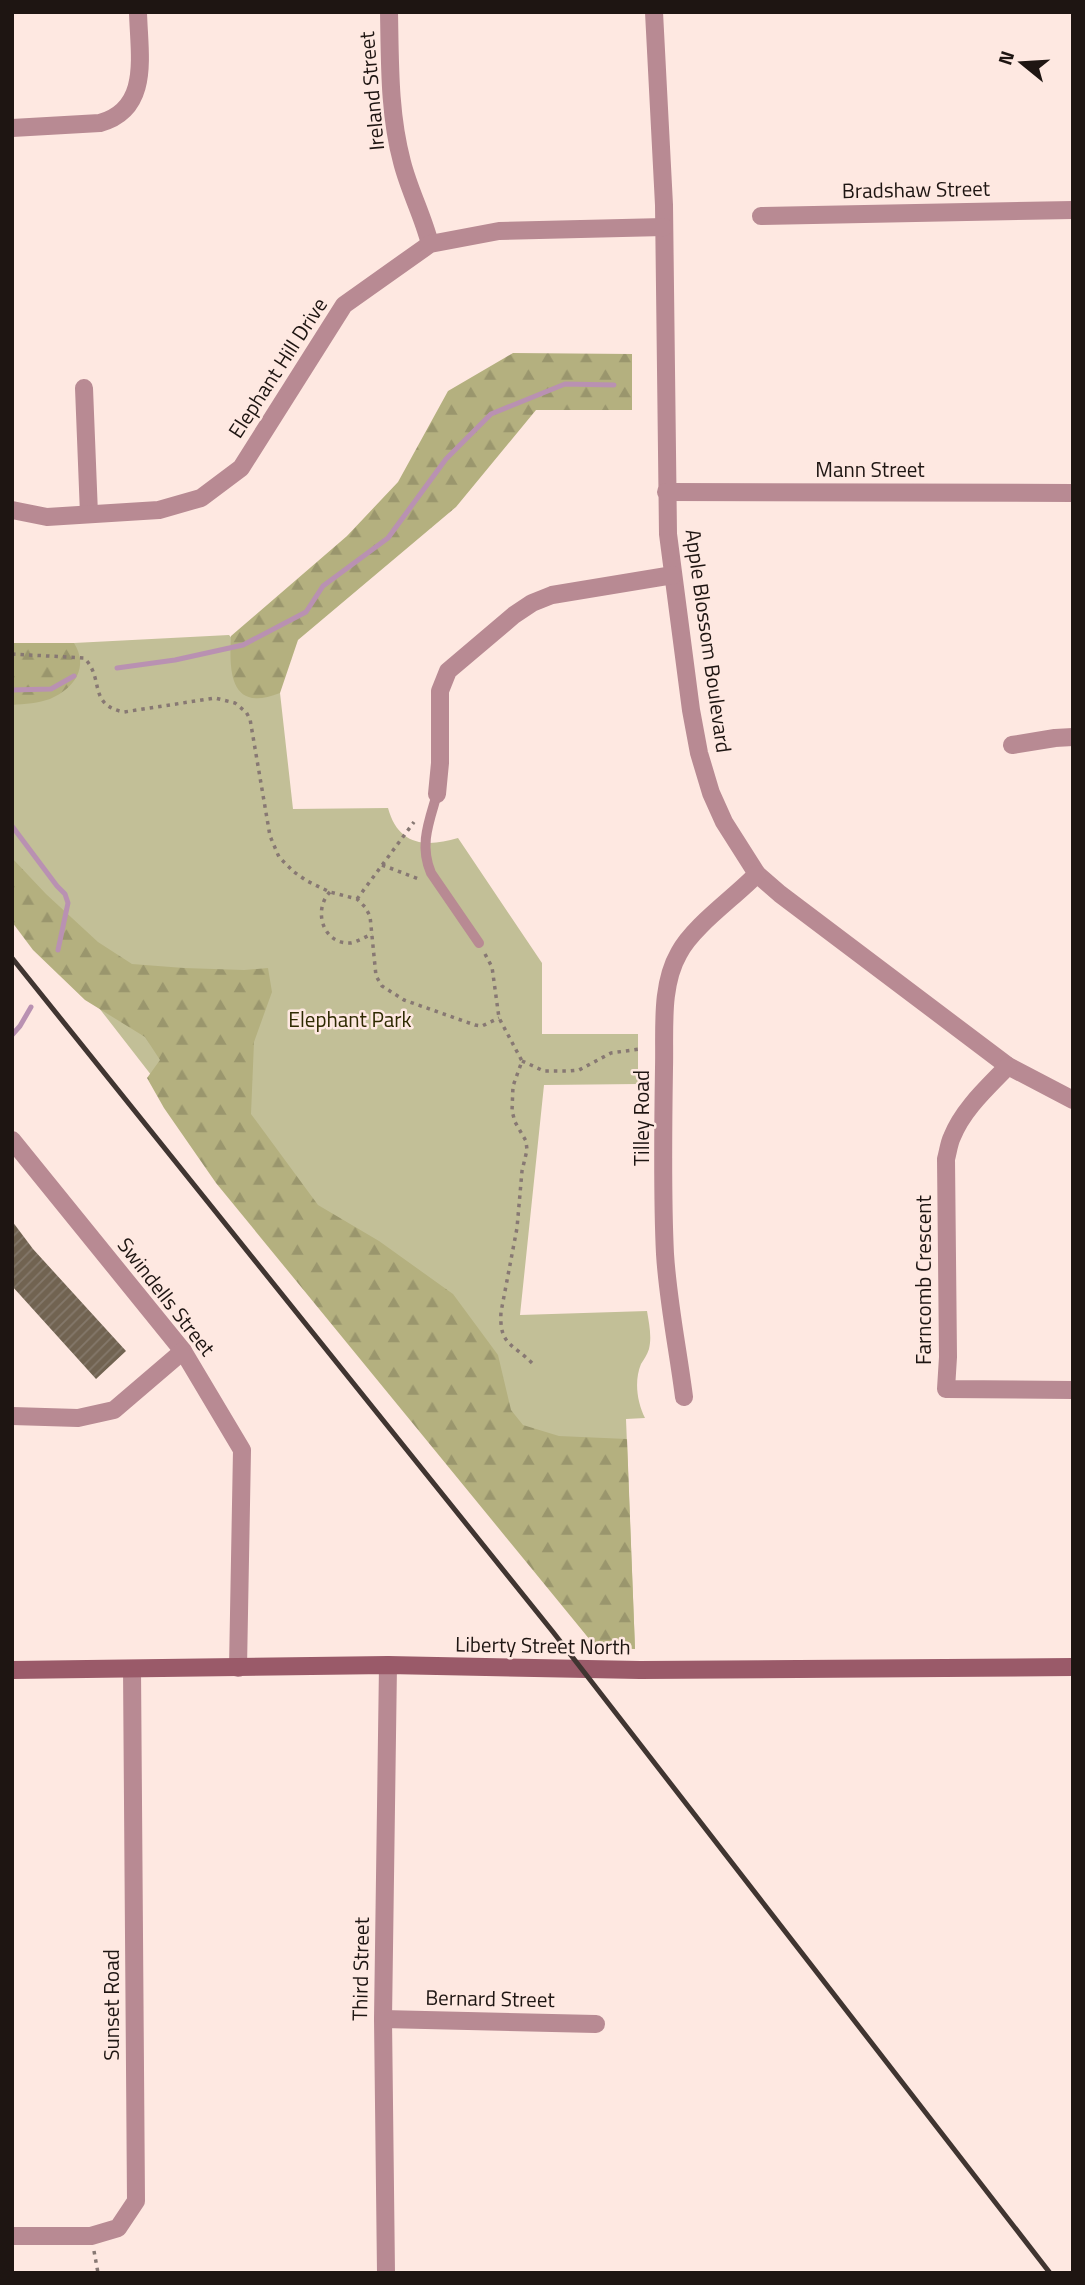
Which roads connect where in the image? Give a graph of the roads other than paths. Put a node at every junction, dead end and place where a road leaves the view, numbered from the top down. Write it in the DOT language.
graph roads {
  1 [pos="138,12"];
  2 [pos="388,12"];
  3 [pos="654,12"];
  4 [pos="12,128"];
  5 [pos="1073,210"];
  6 [pos="761,216"];
  7 [pos="664,227"];
  8 [pos="430,244"];
  9 [pos="84,388"];
  10 [pos="666,492"];
  11 [pos="1073,493"];
  12 [pos="12,510"];
  13 [pos="89,514"];
  14 [pos="673,575"];
  15 [pos="1073,737"];
  16 [pos="1012,745"];
  17 [pos="436,794"];
  18 [pos="757,874"];
  19 [pos="479,943"];
  20 [pos="1008,1066"];
  21 [pos="1073,1100"];
  22 [pos="12,1140"];
  23 [pos="183,1351"];
  24 [pos="1073,1390"];
  25 [pos="684,1397"];
  26 [pos="12,1416"];
  27 [pos="388,1665"];
  28 [pos="1073,1667"];
  29 [pos="238,1668"];
  30 [pos="12,1670"];
  31 [pos="132,1670"];
  32 [pos="383,2019"];
  33 [pos="596,2024"];
  34 [pos="12,2236"];
  35 [pos="386,2273"];
  1 -- 4 [label="street"];
  2 -- 8 [label="street, Ireland Street"];
  3 -- 7 [label="street, Apple Blossom Boulevard"];
  5 -- 6 [label="street, Bradshaw Street"];
  7 -- 8 [label="street, Elephant Hill Drive"];
  7 -- 10 [label="street, Apple Blossom Boulevard"];
  8 -- 13 [label="street, Elephant Hill Drive"];
  9 -- 13 [label="street"];
  10 -- 11 [label="street, Mann Street"];
  10 -- 14 [label="street, Apple Blossom Boulevard"];
  12 -- 13 [label="street, Elephant Hill Drive"];
  14 -- 17 [label="street"];
  14 -- 18 [label="street, Apple Blossom Boulevard"];
  15 -- 16 [label="street"];
  17 -- 19 [label="lane"];
  18 -- 20 [label="street, Apple Blossom Boulevard"];
  18 -- 25 [label="street, Tilley Road"];
  20 -- 21 [label="street, Apple Blossom Boulevard"];
  20 -- 24 [label="street, Farncomb Crescent"];
  22 -- 23 [label="street, Swindells Street"];
  23 -- 26 [label="street"];
  23 -- 29 [label="street, Swindells Street"];
  27 -- 28 [label="main road, Liberty Street North"];
  27 -- 29 [label="main road, Liberty Street North"];
  27 -- 32 [label="street, Third Street"];
  29 -- 31 [label="main road, Liberty Street North"];
  30 -- 31 [label="main road, Liberty Street North"];
  31 -- 34 [label="street, Sunset Road"];
  32 -- 33 [label="street, Bernard Street"];
  32 -- 35 [label="street, Third Street"];
}
